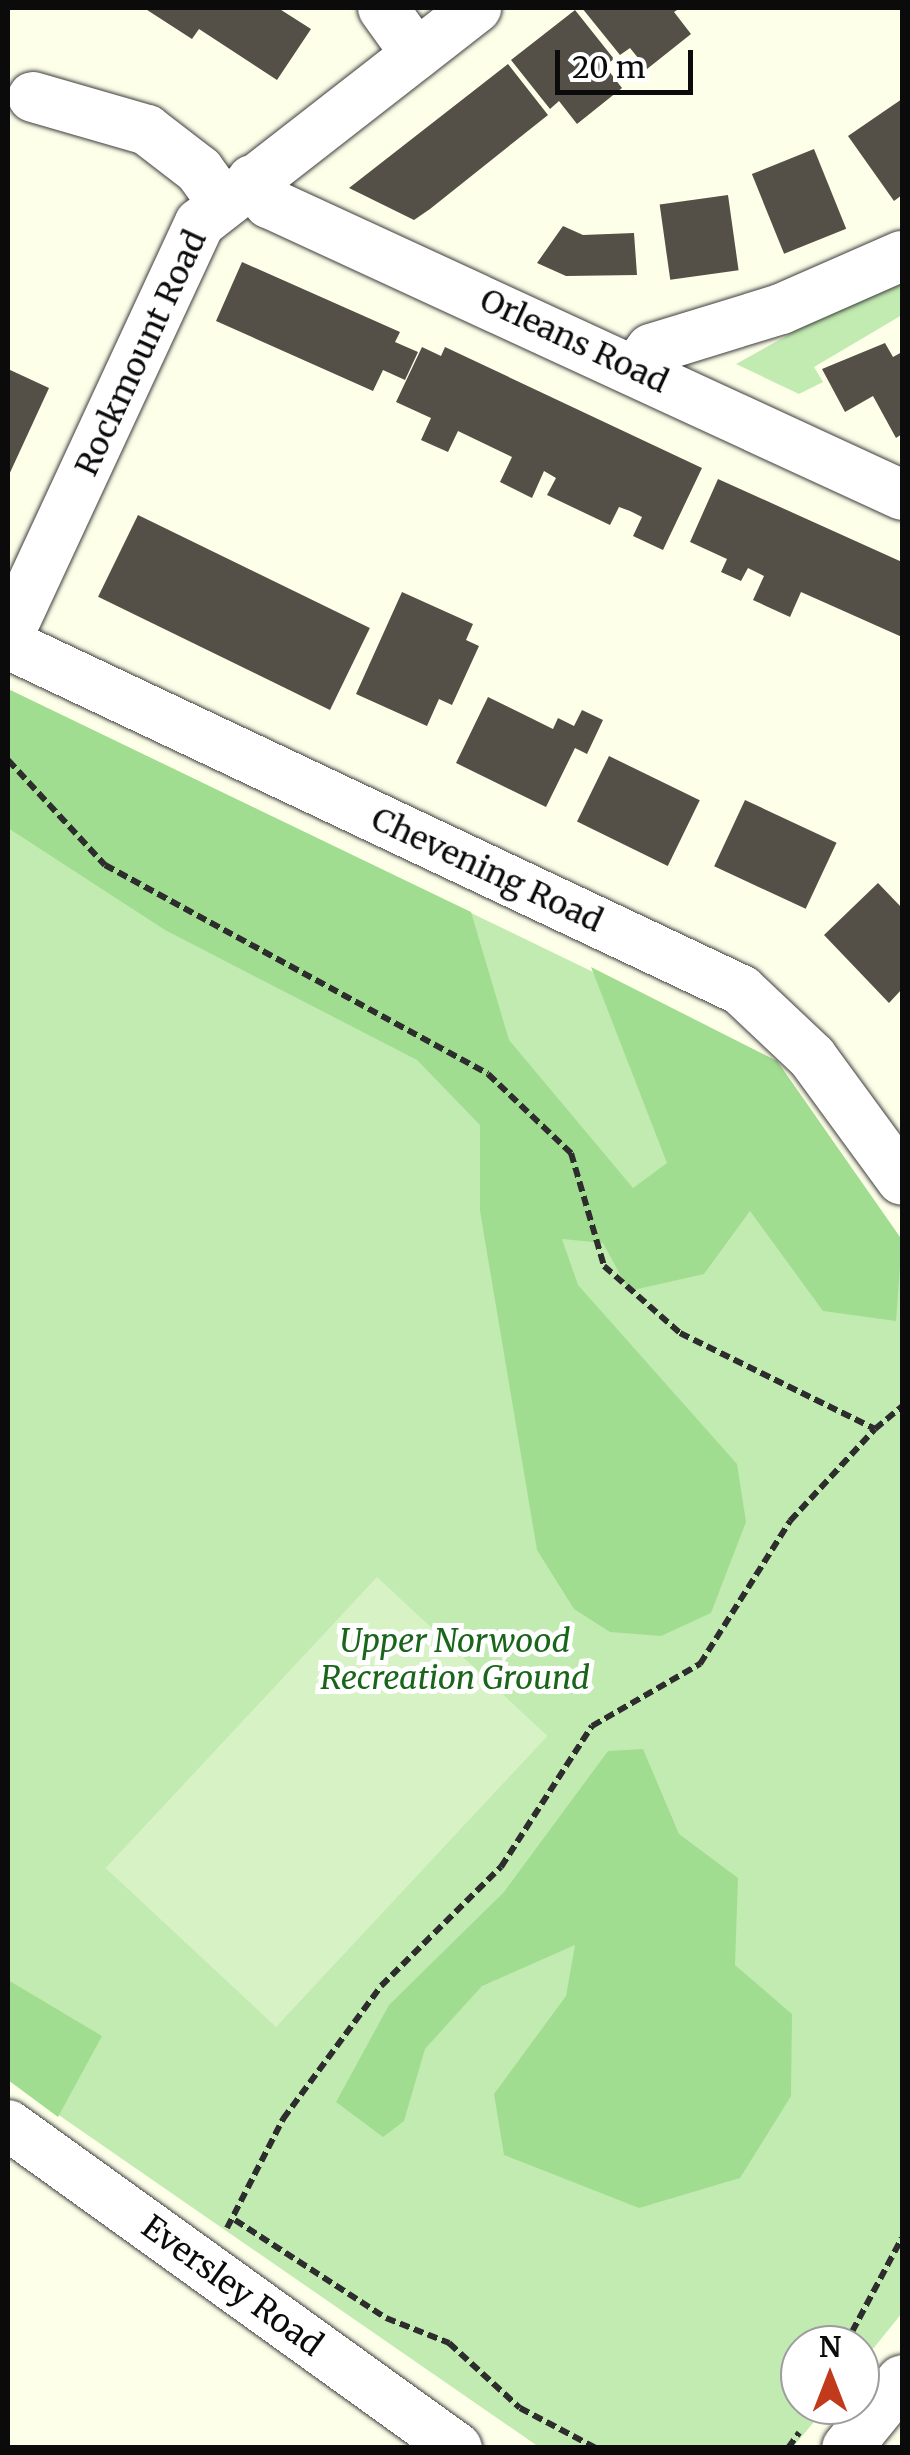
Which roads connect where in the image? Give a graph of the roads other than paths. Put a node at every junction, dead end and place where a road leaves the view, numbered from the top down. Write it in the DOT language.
graph roads {
  1 [pos="383,8"];
  2 [pos="476,8"];
  3 [pos="416,54"];
  4 [pos="33,98"];
  5 [pos="237,190"];
  6 [pos="902,256"];
  7 [pos="636,369"];
  8 [pos="902,495"];
  9 [pos="8,636"];
  10 [pos="8,644"];
  11 [pos="902,1180"];
  12 [pos="8,2125"];
  13 [pos="902,2380"];
  14 [pos="456,2448"];
  15 [pos="846,2448"];
  1 -- 3 [label="street"];
  2 -- 3 [label="street, Rockmount Road"];
  3 -- 5 [label="street, Rockmount Road"];
  4 -- 5 [label="street, Orleans Road"];
  5 -- 7 [label="street, Orleans Road"];
  5 -- 9 [label="street, Rockmount Road"];
  6 -- 7 [label="street"];
  7 -- 8 [label="street, Orleans Road"];
  10 -- 11 [label="street, Chevening Road"];
  12 -- 14 [label="street, Eversley Road"];
  13 -- 15 [label="street"];
}
